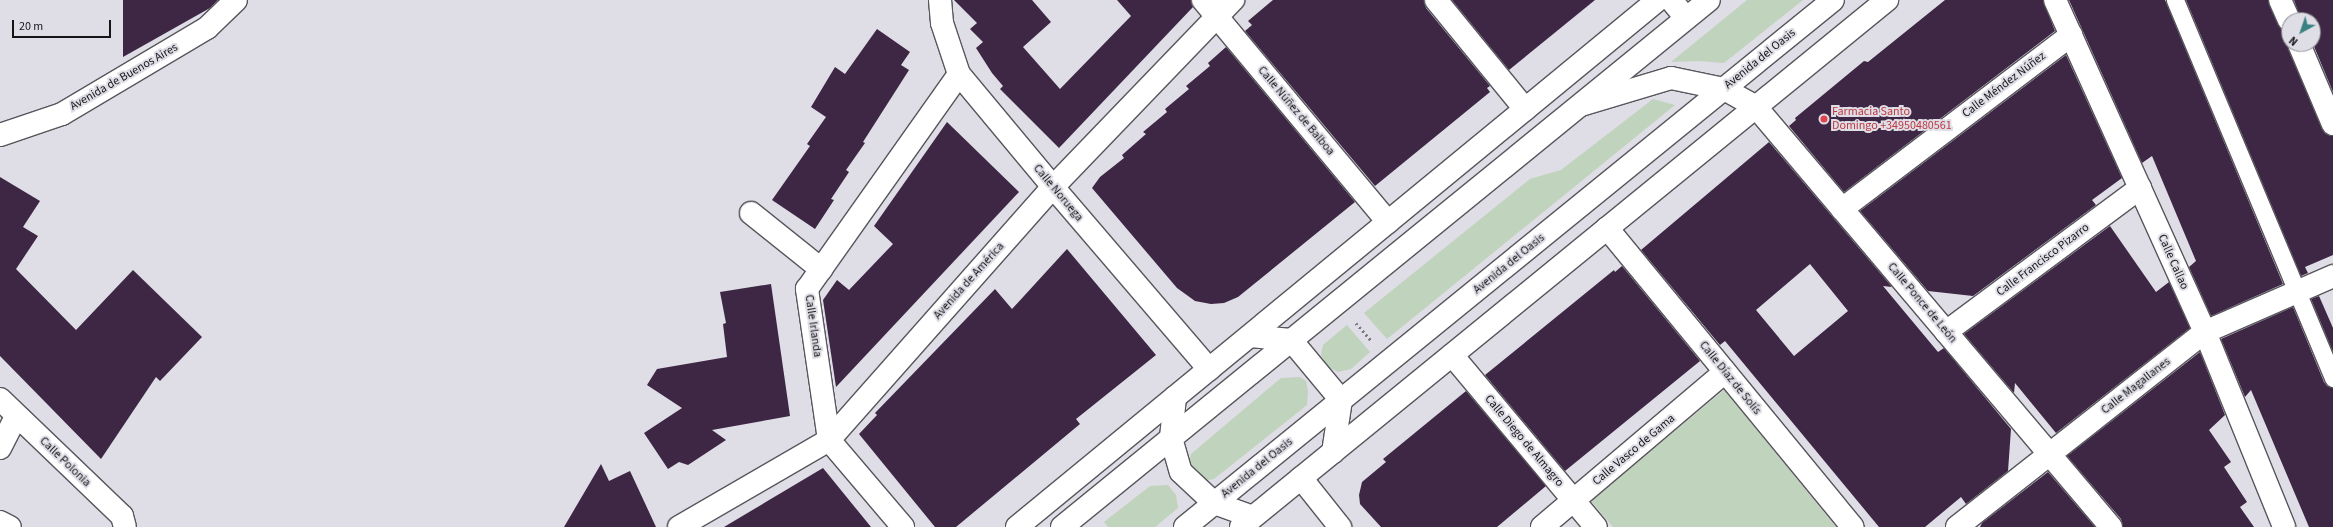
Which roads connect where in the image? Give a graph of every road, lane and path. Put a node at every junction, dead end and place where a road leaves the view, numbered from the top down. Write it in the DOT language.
graph roads {
  1 [pos="236,0"];
  2 [pos="940,0"];
  3 [pos="1203,0"];
  4 [pos="1233,0"];
  5 [pos="1436,0"];
  6 [pos="1658,0"];
  7 [pos="1671,0"];
  8 [pos="1709,0"];
  9 [pos="1833,0"];
  10 [pos="1887,0"];
  11 [pos="2055,0"];
  12 [pos="2175,0"];
  13 [pos="2280,0"];
  14 [pos="2285,12"];
  15 [pos="1217,16"];
  16 [pos="1686,18"];
  17 [pos="2070,35"];
  18 [pos="2302,52"];
  19 [pos="959,74"];
  20 [pos="1724,89"];
  21 [pos="1579,105"];
  22 [pos="1756,107"];
  23 [pos="1525,109"];
  24 [pos="2333,124"];
  25 [pos="0,136"];
  26 [pos="1052,187"];
  27 [pos="2140,188"];
  28 [pos="1842,209"];
  29 [pos="751,213"];
  30 [pos="1388,222"];
  31 [pos="1607,228"];
  32 [pos="822,269"];
  33 [pos="2333,276"];
  34 [pos="2297,292"];
  35 [pos="1338,302"];
  36 [pos="1946,332"];
  37 [pos="2205,332"];
  38 [pos="1250,336"];
  39 [pos="1291,340"];
  40 [pos="1452,355"];
  41 [pos="1389,361"];
  42 [pos="1210,369"];
  43 [pos="1725,372"];
  44 [pos="2333,378"];
  45 [pos="1175,397"];
  46 [pos="0,399"];
  47 [pos="1341,400"];
  48 [pos="16,416"];
  49 [pos="1171,438"];
  50 [pos="829,440"];
  51 [pos="0,448"];
  52 [pos="1333,452"];
  53 [pos="2049,454"];
  54 [pos="1301,478"];
  55 [pos="1574,500"];
  56 [pos="1214,503"];
  57 [pos="0,522"];
  58 [pos="1247,522"];
  59 [pos="10,527"];
  60 [pos="125,527"];
  61 [pos="679,527"];
  62 [pos="903,527"];
  63 [pos="1016,527"];
  64 [pos="1062,527"];
  65 [pos="1185,527"];
  66 [pos="1340,527"];
  67 [pos="1542,527"];
  68 [pos="1596,527"];
  69 [pos="1853,527"];
  70 [pos="1957,527"];
  71 [pos="2111,527"];
  72 [pos="2284,527"];
  1 -- 25 [label="street, Avenida de Buenos Aires"];
  2 -- 19 [label="street, Calle Noruega"];
  3 -- 15 [label="street, Calle Núñez de Balboa"];
  4 -- 15 [label="street, Avenida de América"];
  5 -- 23 [label="street"];
  6 -- 23 [label="street"];
  7 -- 16 [label="street"];
  8 -- 16 [label="street"];
  9 -- 20 [label="street, Avenida del Oasis"];
  10 -- 22 [label="street"];
  11 -- 17 [label="street, Calle Callao"];
  12 -- 34 [label="lane"];
  13 -- 14 [label="street"];
  15 -- 26 [label="street, Avenida de América"];
  15 -- 30 [label="street, Calle Núñez de Balboa"];
  16 -- 21 [label="street"];
  17 -- 27 [label="street, Calle Callao"];
  17 -- 28 [label="street, Calle Méndez Núñez"];
  18 -- 24 [label="street"];
  19 -- 26 [label="street, Calle Noruega"];
  19 -- 32 [label="street, Calle Irlanda"];
  20 -- 21 [label="street, Calle Ponce de León"];
  20 -- 22 [label="street, Calle Ponce de León"];
  20 -- 41 [label="street, Avenida del Oasis"];
  21 -- 35 [label="street"];
  22 -- 28 [label="street, Calle Ponce de León"];
  22 -- 31 [label="street"];
  23 -- 30 [label="street"];
  26 -- 42 [label="street, Calle Noruega"];
  26 -- 50 [label="street, Avenida de América"];
  27 -- 36 [label="street, Calle Francisco Pizarro"];
  27 -- 37 [label="street, Calle Callao"];
  28 -- 36 [label="street, Calle Ponce de León"];
  29 -- 32 [label="street"];
  30 -- 38 [label="street"];
  31 -- 40 [label="street"];
  31 -- 43 [label="street, Calle Díaz de Solís"];
  32 -- 50 [label="street, Calle Irlanda"];
  33 -- 34 [label="street, Calle Magallanes"];
  34 -- 37 [label="street, Calle Magallanes"];
  34 -- 44 [label="lane"];
  35 -- 39 [label="street"];
  35 -- 41 [label="path"];
  36 -- 53 [label="street, Calle Ponce de León"];
  37 -- 53 [label="street, Calle Magallanes"];
  37 -- 72 [label="street, Calle Callao"];
  38 -- 39 [label="street"];
  38 -- 42 [label="street"];
  39 -- 47 [label="street"];
  39 -- 49 [label="street"];
  40 -- 52 [label="street"];
  40 -- 55 [label="street, Calle Diego de Almagro"];
  41 -- 47 [label="street, Avenida del Oasis"];
  42 -- 45 [label="street"];
  43 -- 55 [label="street, Calle Vasco de Gama"];
  43 -- 69 [label="street, Calle Díaz de Solís"];
  45 -- 49 [label="street"];
  45 -- 63 [label="street"];
  46 -- 48 [label="street, Calle Polonia"];
  47 -- 52 [label="street"];
  47 -- 56 [label="street, Avenida del Oasis"];
  48 -- 51 [label="street"];
  48 -- 60 [label="street, Calle Polonia"];
  49 -- 56 [label="street"];
  49 -- 64 [label="street"];
  50 -- 61 [label="street, Avenida de América"];
  50 -- 62 [label="street"];
  52 -- 54 [label="street"];
  53 -- 70 [label="street, Calle Magallanes"];
  53 -- 71 [label="street, Calle Ponce de León"];
  54 -- 58 [label="street"];
  54 -- 66 [label="street"];
  55 -- 67 [label="street, Calle Vasco de Gama"];
  55 -- 68 [label="street, Calle Diego de Almagro"];
  56 -- 58 [label="street"];
  56 -- 65 [label="street, Avenida del Oasis"];
  57 -- 59 [label="street"];
}
